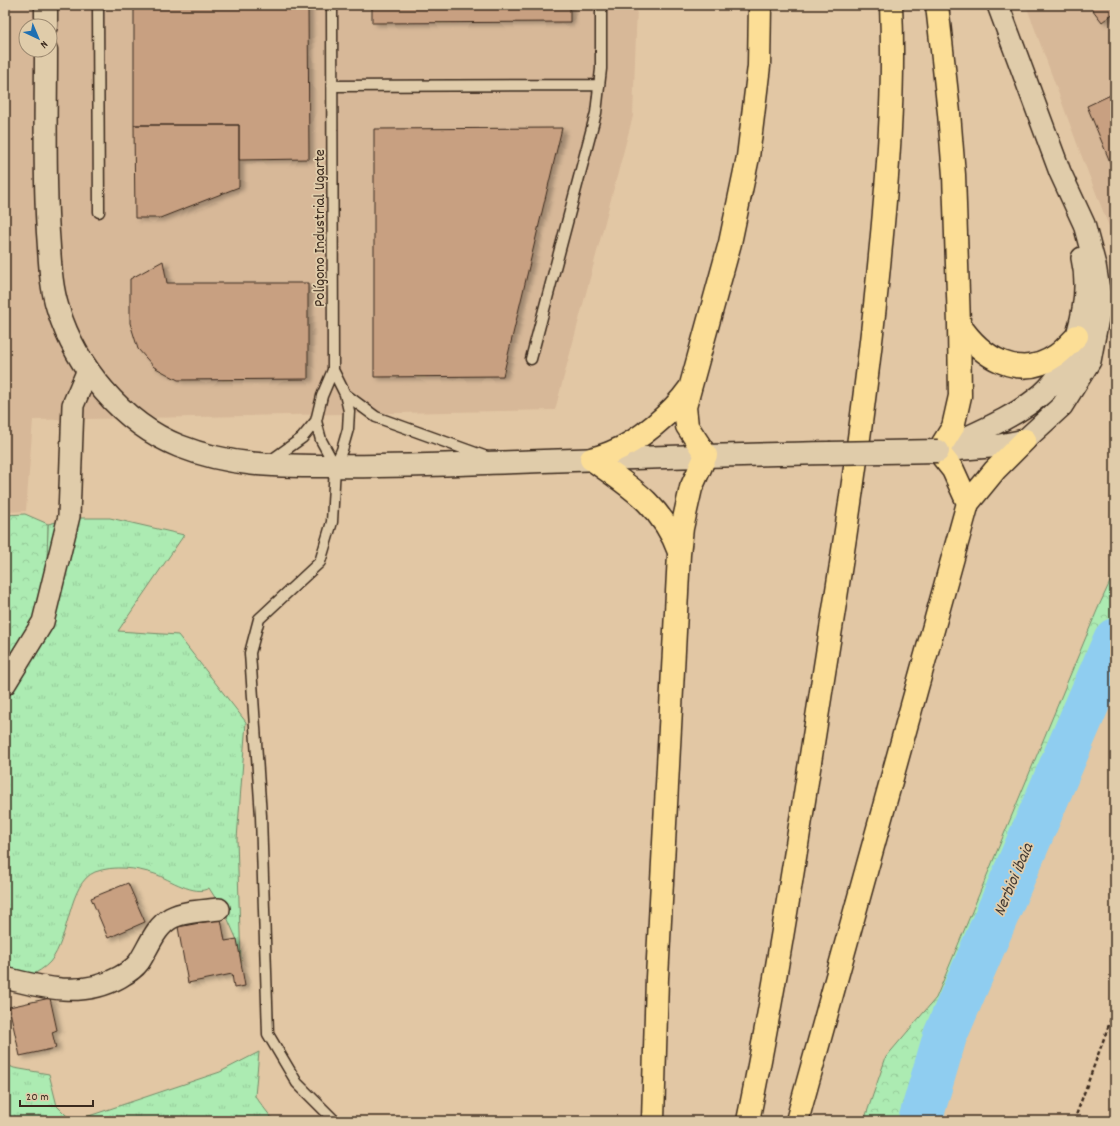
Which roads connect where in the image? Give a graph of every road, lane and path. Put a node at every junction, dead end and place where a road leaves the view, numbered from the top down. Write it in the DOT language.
graph roads {
  1 [pos="46,5"];
  2 [pos="98,5"];
  3 [pos="332,5"];
  4 [pos="601,5"];
  5 [pos="760,5"];
  6 [pos="891,5"];
  7 [pos="936,5"];
  8 [pos="998,5"];
  9 [pos="46,18"];
  10 [pos="46,58"];
  11 [pos="599,85"];
  12 [pos="332,86"];
  13 [pos="1060,172"];
  14 [pos="99,212"];
  15 [pos="959,324"];
  16 [pos="1077,336"];
  17 [pos="531,359"];
  18 [pos="88,370"];
  19 [pos="334,370"];
  20 [pos="691,387"];
  21 [pos="345,394"];
  22 [pos="316,421"];
  23 [pos="1025,440"];
  24 [pos="938,451"];
  25 [pos="706,456"];
  26 [pos="591,459"];
  27 [pos="502,463"];
  28 [pos="264,466"];
  29 [pos="335,466"];
  30 [pos="968,503"];
  31 [pos="679,554"];
  32 [pos="5,684"];
  33 [pos="219,909"];
  34 [pos="5,978"];
  35 [pos="1115,1008"];
  36 [pos="335,1121"];
  37 [pos="653,1121"];
  38 [pos="748,1121"];
  39 [pos="797,1121"];
  40 [pos="1074,1121"];
  1 -- 9 [label="street"];
  2 -- 14 [label="lane"];
  3 -- 12 [label="lane, Polígono Industrial Ugarte"];
  4 -- 11 [label="lane"];
  5 -- 20 [label="main road"];
  6 -- 38 [label="main road"];
  7 -- 15 [label="main road"];
  8 -- 13 [label="street"];
  10 -- 18 [label="street"];
  11 -- 12 [label="lane"];
  11 -- 17 [label="lane"];
  12 -- 19 [label="lane, Polígono Industrial Ugarte"];
  13 -- 16 [label="street"];
  13 -- 23 [label="street"];
  15 -- 16 [label="main road"];
  15 -- 24 [label="main road"];
  16 -- 24 [label="street"];
  18 -- 28 [label="street"];
  18 -- 32 [label="street"];
  19 -- 21 [label="lane, Polígono Industrial Ugarte"];
  19 -- 22 [label="lane, Polígono Industrial Ugarte"];
  20 -- 25 [label="main road"];
  20 -- 26 [label="main road"];
  21 -- 27 [label="lane, Polígono Industrial Ugarte"];
  21 -- 29 [label="lane, Polígono Industrial Ugarte"];
  22 -- 28 [label="lane, Polígono Industrial Ugarte"];
  22 -- 29 [label="lane, Polígono Industrial Ugarte"];
  23 -- 24 [label="street"];
  23 -- 30 [label="main road"];
  24 -- 25 [label="street, bridge"];
  24 -- 30 [label="main road"];
  25 -- 26 [label="street"];
  25 -- 31 [label="main road"];
  26 -- 27 [label="street"];
  26 -- 31 [label="main road"];
  27 -- 29 [label="street"];
  28 -- 29 [label="street"];
  29 -- 36 [label="lane"];
  30 -- 39 [label="main road"];
  31 -- 37 [label="main road"];
  33 -- 34 [label="street"];
  35 -- 40 [label="path"];
}
